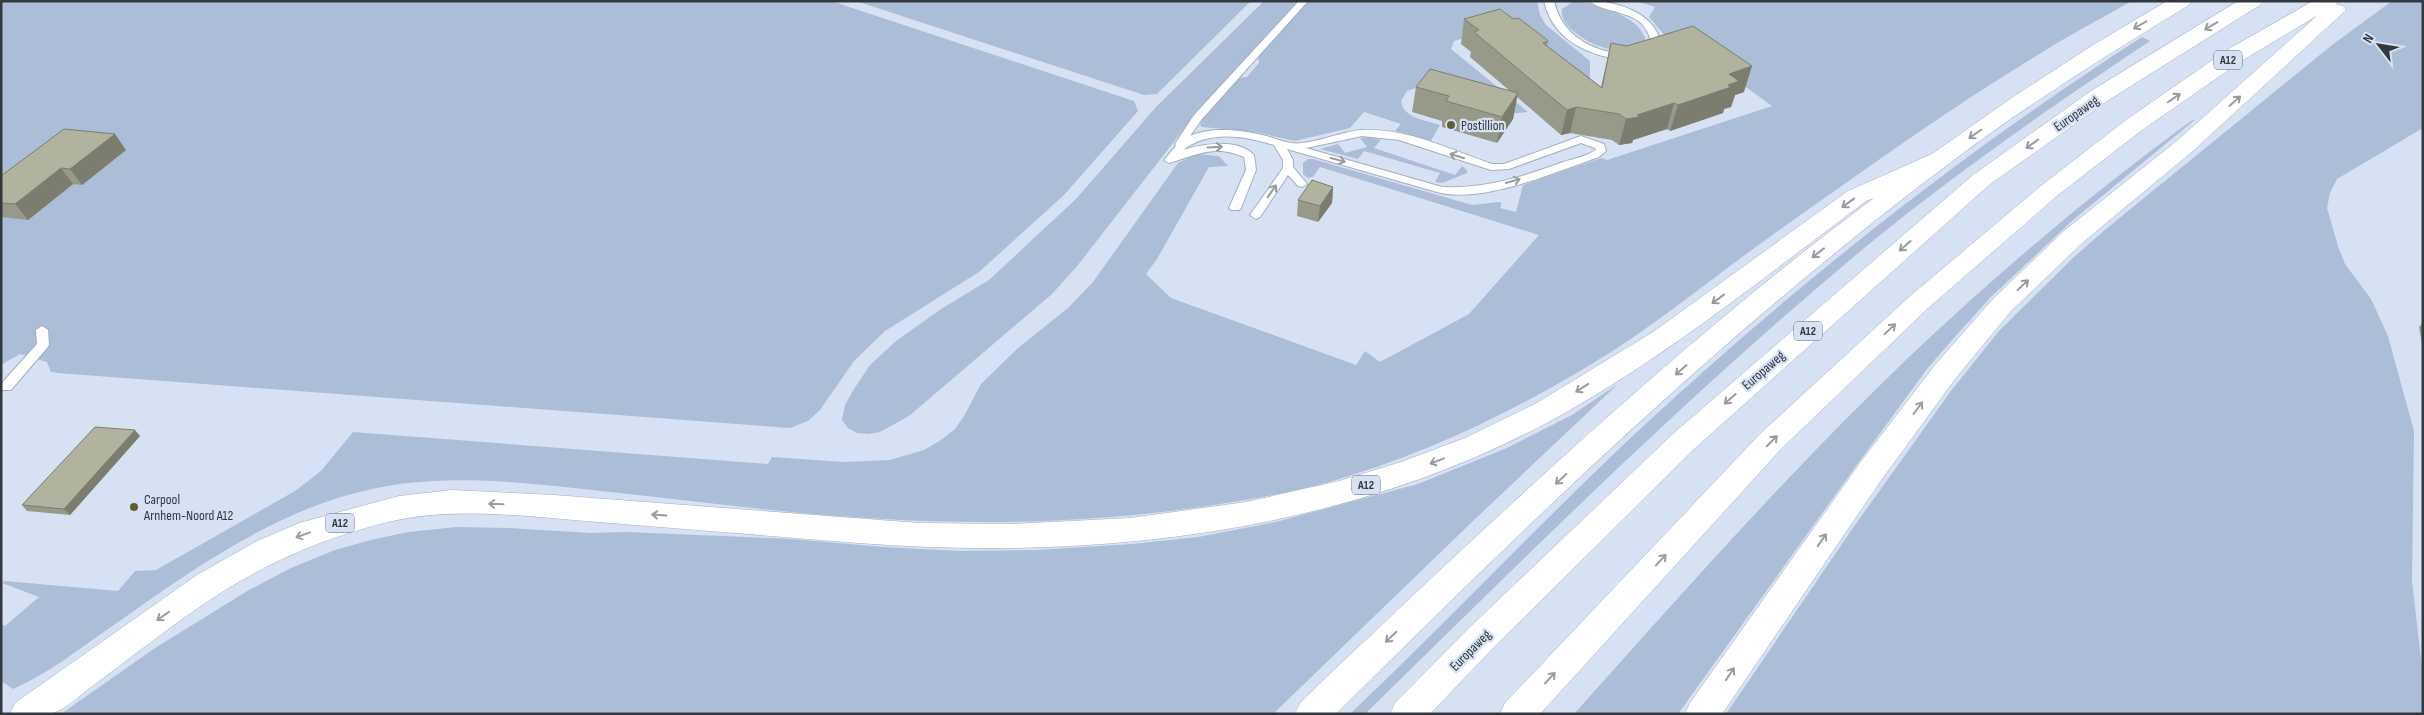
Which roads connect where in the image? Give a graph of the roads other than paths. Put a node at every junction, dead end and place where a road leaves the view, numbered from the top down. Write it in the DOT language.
graph roads {
  1 [pos="1304,1"];
  2 [pos="1549,1"];
  3 [pos="1593,1"];
  4 [pos="2182,1"];
  5 [pos="2253,1"];
  6 [pos="2328,1"];
  7 [pos="2346,1"];
  8 [pos="1278,143"];
  9 [pos="1179,146"];
  10 [pos="1292,147"];
  11 [pos="1940,159"];
  12 [pos="1491,167"];
  13 [pos="1288,168"];
  14 [pos="1302,184"];
  15 [pos="1493,187"];
  16 [pos="1235,208"];
  17 [pos="1256,215"];
  18 [pos="42,330"];
  19 [pos="6,386"];
  20 [pos="27,714"];
  21 [pos="1312,714"];
  22 [pos="1407,714"];
  23 [pos="1517,714"];
  24 [pos="1702,714"];
  1 -- 9 [label="lane"];
  2 -- 3 [label="lane"];
  4 -- 11 [label="highway, A12, one-way"];
  5 -- 22 [label="highway, Europaweg / A12, one-way"];
  23 -- 6 [label="highway, A12, one-way"];
  24 -- 7 [label="highway, A12, one-way"];
  8 -- 9 [label="lane"];
  8 -- 10 [label="lane"];
  8 -- 13 [label="lane"];
  9 -- 16 [label="lane, one-way"];
  12 -- 10 [label="lane, one-way"];
  10 -- 15 [label="lane, one-way"];
  11 -- 20 [label="highway, A12, one-way"];
  11 -- 21 [label="highway, A12, one-way"];
  12 -- 15 [label="lane"];
  15 -- 12 [label="lane, one-way"];
  13 -- 14 [label="lane"];
  17 -- 13 [label="lane, one-way"];
  18 -- 19 [label="lane"];
}
